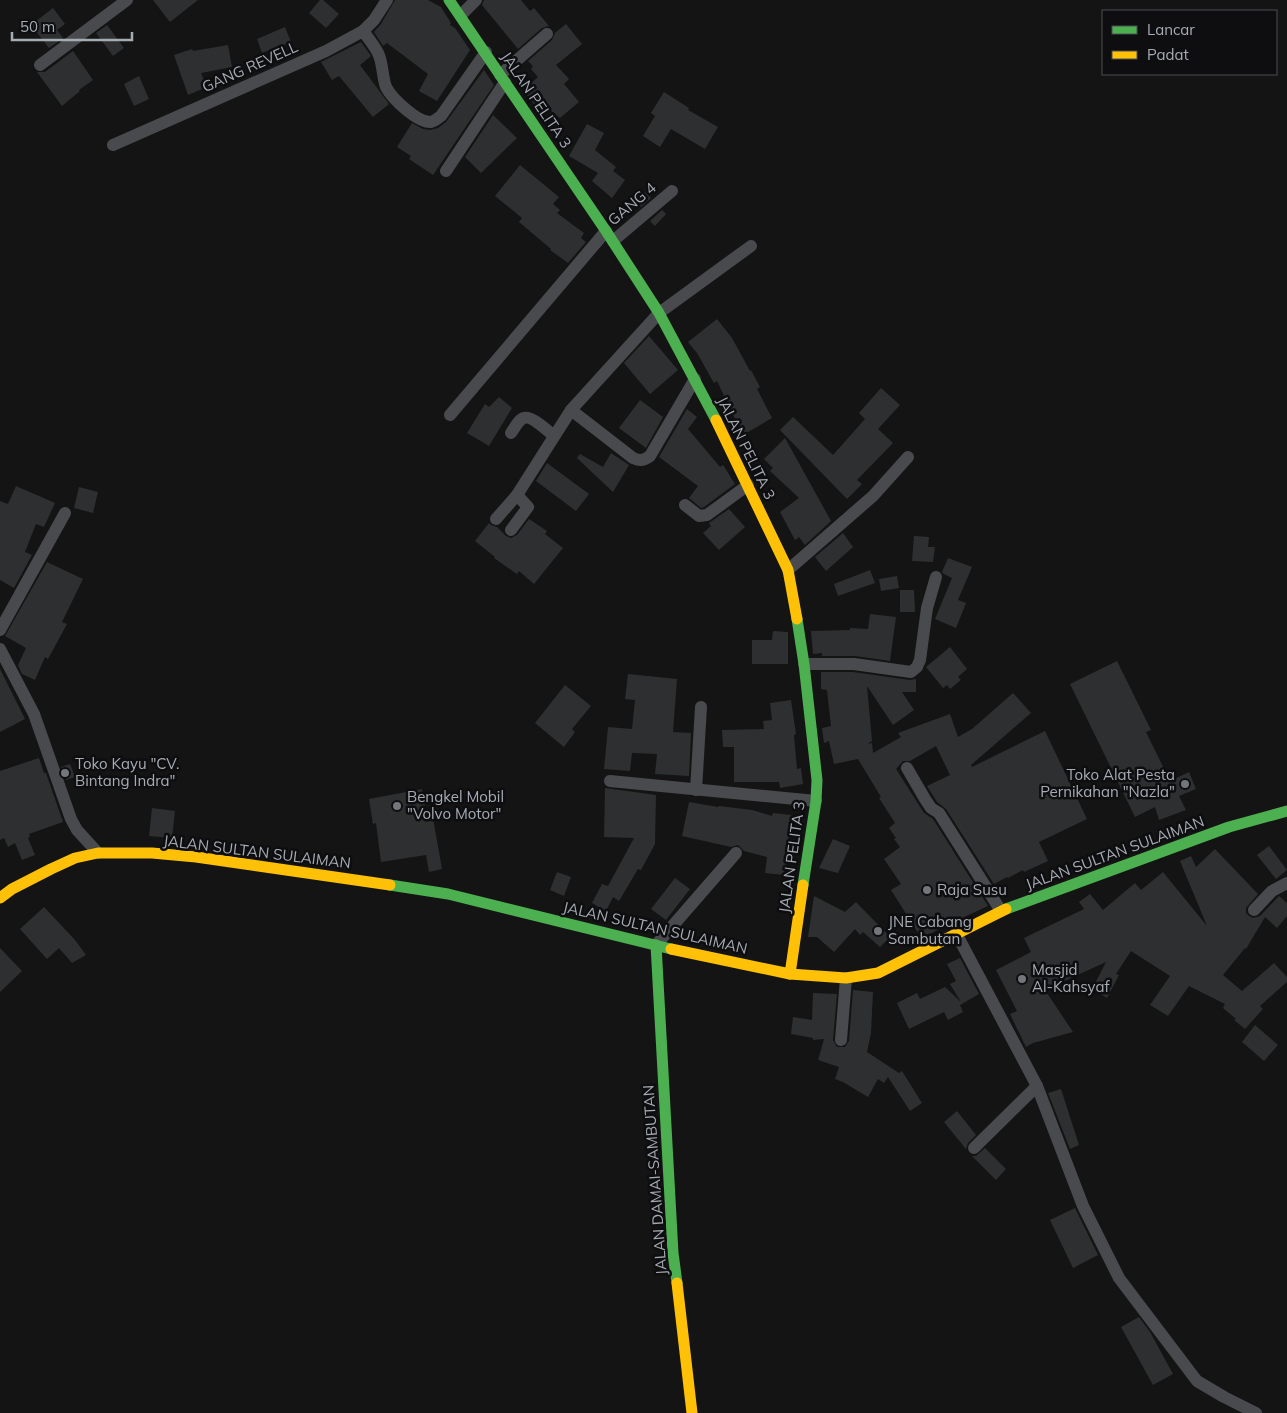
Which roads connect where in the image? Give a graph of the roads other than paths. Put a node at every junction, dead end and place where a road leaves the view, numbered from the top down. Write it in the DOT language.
graph roads {
  1 [pos="127,0"];
  2 [pos="387,0"];
  3 [pos="449,0"];
  4 [pos="476,0"];
  5 [pos="461,15"];
  6 [pos="363,31"];
  7 [pos="547,34"];
  8 [pos="486,52"];
  9 [pos="40,65"];
  10 [pos="502,79"];
  11 [pos="113,145"];
  12 [pos="446,171"];
  13 [pos="672,191"];
  14 [pos="610,236"];
  15 [pos="751,246"];
  16 [pos="658,313"];
  17 [pos="695,379"];
  18 [pos="571,410"];
  19 [pos="450,415"];
  20 [pos="511,433"];
  21 [pos="554,436"];
  22 [pos="908,457"];
  23 [pos="748,485"];
  24 [pos="517,495"];
  25 [pos="685,504"];
  26 [pos="65,513"];
  27 [pos="496,519"];
  28 [pos="511,530"];
  29 [pos="788,570"];
  30 [pos="936,577"];
  31 [pos="0,630"];
  32 [pos="0,649"];
  33 [pos="804,664"];
  34 [pos="702,707"];
  35 [pos="906,768"];
  36 [pos="610,781"];
  37 [pos="696,790"];
  38 [pos="816,800"];
  39 [pos="1285,815"];
  40 [pos="98,853"];
  41 [pos="736,853"];
  42 [pos="1287,883"];
  43 [pos="0,898"];
  44 [pos="1254,910"];
  45 [pos="1001,912"];
  46 [pos="956,933"];
  47 [pos="656,945"];
  48 [pos="790,974"];
  49 [pos="846,978"];
  50 [pos="841,1040"];
  51 [pos="1037,1086"];
  52 [pos="974,1148"];
  53 [pos="692,1413"];
  54 [pos="1256,1413"];
  1 -- 9 [label="street"];
  2 -- 6 [label="street, GANG REVELL"];
  3 -- 5 [label="street, JALAN PELITA 3"];
  4 -- 5 [label="street"];
  5 -- 8 [label="street, JALAN PELITA 3"];
  6 -- 8 [label="street"];
  6 -- 11 [label="street, GANG REVELL"];
  7 -- 10 [label="street"];
  8 -- 10 [label="street, JALAN PELITA 3"];
  10 -- 12 [label="street"];
  10 -- 14 [label="street, JALAN PELITA 3"];
  13 -- 14 [label="street, GANG 4"];
  14 -- 16 [label="street, JALAN PELITA 3"];
  14 -- 19 [label="street, GANG 4"];
  15 -- 16 [label="street"];
  16 -- 17 [label="street, JALAN PELITA 3"];
  16 -- 18 [label="street"];
  17 -- 18 [label="street"];
  17 -- 23 [label="street, JALAN PELITA 3"];
  18 -- 21 [label="street"];
  20 -- 21 [label="street"];
  21 -- 24 [label="street"];
  22 -- 29 [label="street"];
  23 -- 25 [label="street"];
  23 -- 29 [label="street, JALAN PELITA 3"];
  24 -- 27 [label="street"];
  24 -- 28 [label="street"];
  26 -- 31 [label="street"];
  29 -- 33 [label="street, JALAN PELITA 3"];
  30 -- 33 [label="street"];
  32 -- 40 [label="street"];
  33 -- 38 [label="street, JALAN PELITA 3"];
  34 -- 37 [label="street"];
  35 -- 45 [label="street"];
  36 -- 37 [label="street"];
  37 -- 38 [label="street"];
  38 -- 48 [label="street, JALAN PELITA 3"];
  39 -- 45 [label="street, JALAN SULTAN SULAIMAN"];
  40 -- 43 [label="street, JALAN SULTAN SULAIMAN"];
  40 -- 47 [label="street, JALAN SULTAN SULAIMAN"];
  41 -- 47 [label="street"];
  42 -- 44 [label="street"];
  45 -- 46 [label="street, JALAN SULTAN SULAIMAN"];
  46 -- 49 [label="street, JALAN SULTAN SULAIMAN"];
  46 -- 51 [label="street"];
  47 -- 48 [label="street, JALAN SULTAN SULAIMAN"];
  47 -- 53 [label="street, JALAN DAMAI-SAMBUTAN"];
  48 -- 49 [label="street, JALAN SULTAN SULAIMAN"];
  49 -- 50 [label="street"];
  51 -- 52 [label="street"];
  51 -- 54 [label="street"];
}
